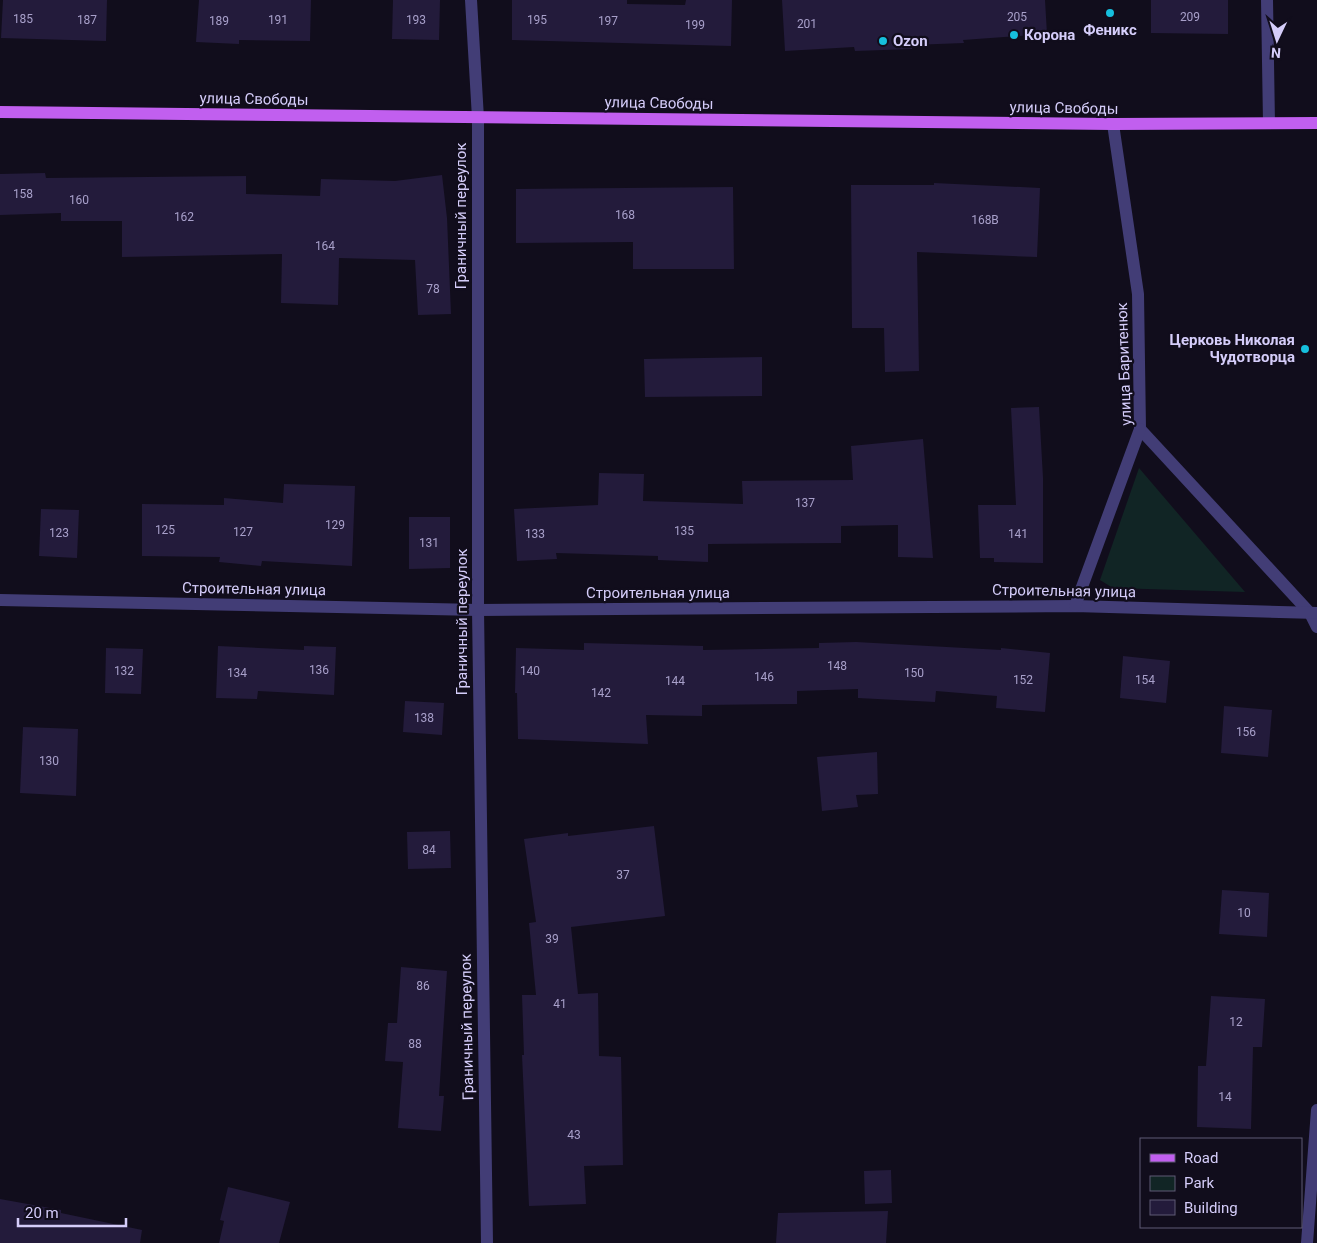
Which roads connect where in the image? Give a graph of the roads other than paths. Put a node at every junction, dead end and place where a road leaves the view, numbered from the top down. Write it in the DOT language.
graph roads {
  1 [pos="471,0"];
  2 [pos="1267,0"];
  3 [pos="0,112"];
  4 [pos="478,118"];
  5 [pos="1269,123"];
  6 [pos="1317,123"];
  7 [pos="1113,124"];
  8 [pos="1140,429"];
  9 [pos="0,600"];
  10 [pos="1075,606"];
  11 [pos="478,610"];
  12 [pos="1314,613"];
  13 [pos="1317,628"];
  14 [pos="1317,1110"];
  15 [pos="1314,1198"];
  16 [pos="487,1243"];
  17 [pos="1307,1243"];
  1 -- 4 [label="street, Граничный переулок"];
  2 -- 5 [label="street"];
  3 -- 4 [label="main road, улица Свободы"];
  4 -- 7 [label="main road, улица Свободы"];
  4 -- 11 [label="street, Граничный переулок"];
  5 -- 6 [label="main road, улица Свободы"];
  5 -- 7 [label="main road, улица Свободы"];
  7 -- 8 [label="street, улица Баритенюк"];
  8 -- 10 [label="street"];
  8 -- 12 [label="street, улица Баритенюк"];
  9 -- 11 [label="street, Строительная улица"];
  10 -- 11 [label="street, Строительная улица"];
  10 -- 12 [label="street, Строительная улица"];
  11 -- 16 [label="street, Граничный переулок"];
  12 -- 13 [label="street, улица Баритенюк"];
  14 -- 15 [label="street"];
  15 -- 17 [label="street"];
}
